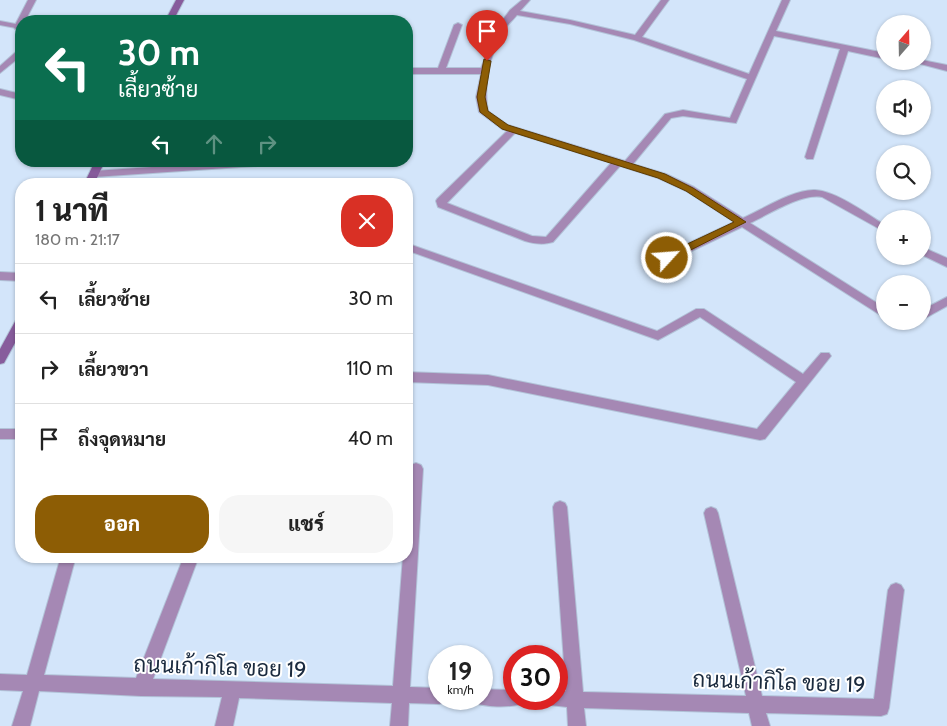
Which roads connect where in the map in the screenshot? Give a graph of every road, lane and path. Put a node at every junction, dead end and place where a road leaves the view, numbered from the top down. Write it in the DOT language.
graph roads {
  1 [pos="32,0"];
  2 [pos="180,0"];
  3 [pos="526,0"];
  4 [pos="665,0"];
  5 [pos="786,0"];
  6 [pos="513,12"];
  7 [pos="25,15"];
  8 [pos="173,15"];
  9 [pos="0,23"];
  10 [pos="458,25"];
  11 [pos="15,26"];
  12 [pos="772,33"];
  13 [pos="637,38"];
  14 [pos="845,47"];
  15 [pos="876,54"];
  16 [pos="15,57"];
  17 [pos="931,65"];
  18 [pos="947,68"];
  19 [pos="0,70"];
  20 [pos="441,71"];
  21 [pos="484,71"];
  22 [pos="413,72"];
  23 [pos="753,78"];
  24 [pos="0,92"];
  25 [pos="15,96"];
  26 [pos="514,129"];
  27 [pos="810,157"];
  28 [pos="622,164"];
  29 [pos="221,167"];
  30 [pos="103,178"];
  31 [pos="741,222"];
  32 [pos="876,224"];
  33 [pos="413,248"];
  34 [pos="931,255"];
  35 [pos="667,258"];
  36 [pos="947,263"];
  37 [pos="0,276"];
  38 [pos="15,277"];
  39 [pos="947,300"];
  40 [pos="876,308"];
  41 [pos="931,310"];
  42 [pos="15,332"];
  43 [pos="825,356"];
  44 [pos="0,360"];
  45 [pos="413,377"];
  46 [pos="804,381"];
  47 [pos="0,434"];
  48 [pos="15,434"];
  49 [pos="416,469"];
  50 [pos="560,507"];
  51 [pos="711,513"];
  52 [pos="413,517"];
  53 [pos="67,563"];
  54 [pos="189,563"];
  55 [pos="410,563"];
  56 [pos="896,590"];
  57 [pos="0,682"];
  58 [pos="33,684"];
  59 [pos="141,688"];
  60 [pos="232,690"];
  61 [pos="402,695"];
  62 [pos="428,696"];
  63 [pos="568,699"];
  64 [pos="575,699"];
  65 [pos="758,704"];
  66 [pos="21,726"];
  67 [pos="224,726"];
  68 [pos="399,726"];
  69 [pos="577,726"];
  70 [pos="761,726"];
  1 -- 7 [label="street"];
  2 -- 8 [label="main road"];
  3 -- 6 [label="street"];
  4 -- 13 [label="street"];
  5 -- 12 [label="street"];
  6 -- 13 [label="street"];
  6 -- 21 [label="street"];
  9 -- 11 [label="street"];
  10 -- 20 [label="street"];
  12 -- 14 [label="street"];
  12 -- 23 [label="street"];
  13 -- 23 [label="street"];
  14 -- 15 [label="street"];
  14 -- 27 [label="street"];
  16 -- 19 [label="street"];
  17 -- 18 [label="street"];
  20 -- 21 [label="street"];
  20 -- 22 [label="street"];
  21 -- 26 [label="street"];
  23 -- 28 [label="street"];
  24 -- 25 [label="street"];
  26 -- 28 [label="street"];
  26 -- 28 [label="street"];
  28 -- 31 [label="street"];
  29 -- 30 [label="street"];
  31 -- 32 [label="street"];
  31 -- 35 [label="street"];
  31 -- 40 [label="street"];
  33 -- 46 [label="street"];
  34 -- 36 [label="street"];
  37 -- 38 [label="street"];
  39 -- 41 [label="street"];
  42 -- 44 [label="main road"];
  43 -- 46 [label="street"];
  45 -- 46 [label="street"];
  47 -- 48 [label="street"];
  49 -- 52 [label="street"];
  50 -- 64 [label="street"];
  51 -- 65 [label="street"];
  53 -- 58 [label="street"];
  54 -- 59 [label="street"];
  55 -- 61 [label="street"];
  56 -- 65 [label="street, ถนนเก้ากิโล ขอย 19"];
  57 -- 58 [label="street, ถนนเก้ากิโล ขอย 19"];
  58 -- 59 [label="street, ถนนเก้ากิโล ขอย 19"];
  58 -- 66 [label="street"];
  59 -- 60 [label="street, ถนนเก้ากิโล ขอย 19"];
  60 -- 61 [label="street, ถนนเก้ากิโล ขอย 19"];
  60 -- 67 [label="street"];
  61 -- 62 [label="street, ถนนเก้ากิโล ขอย 19"];
  61 -- 68 [label="street"];
  63 -- 64 [label="street, ถนนเก้ากิโล ขอย 19"];
  64 -- 65 [label="street, ถนนเก้ากิโล ขอย 19"];
  64 -- 69 [label="street"];
  65 -- 70 [label="street"];
}
